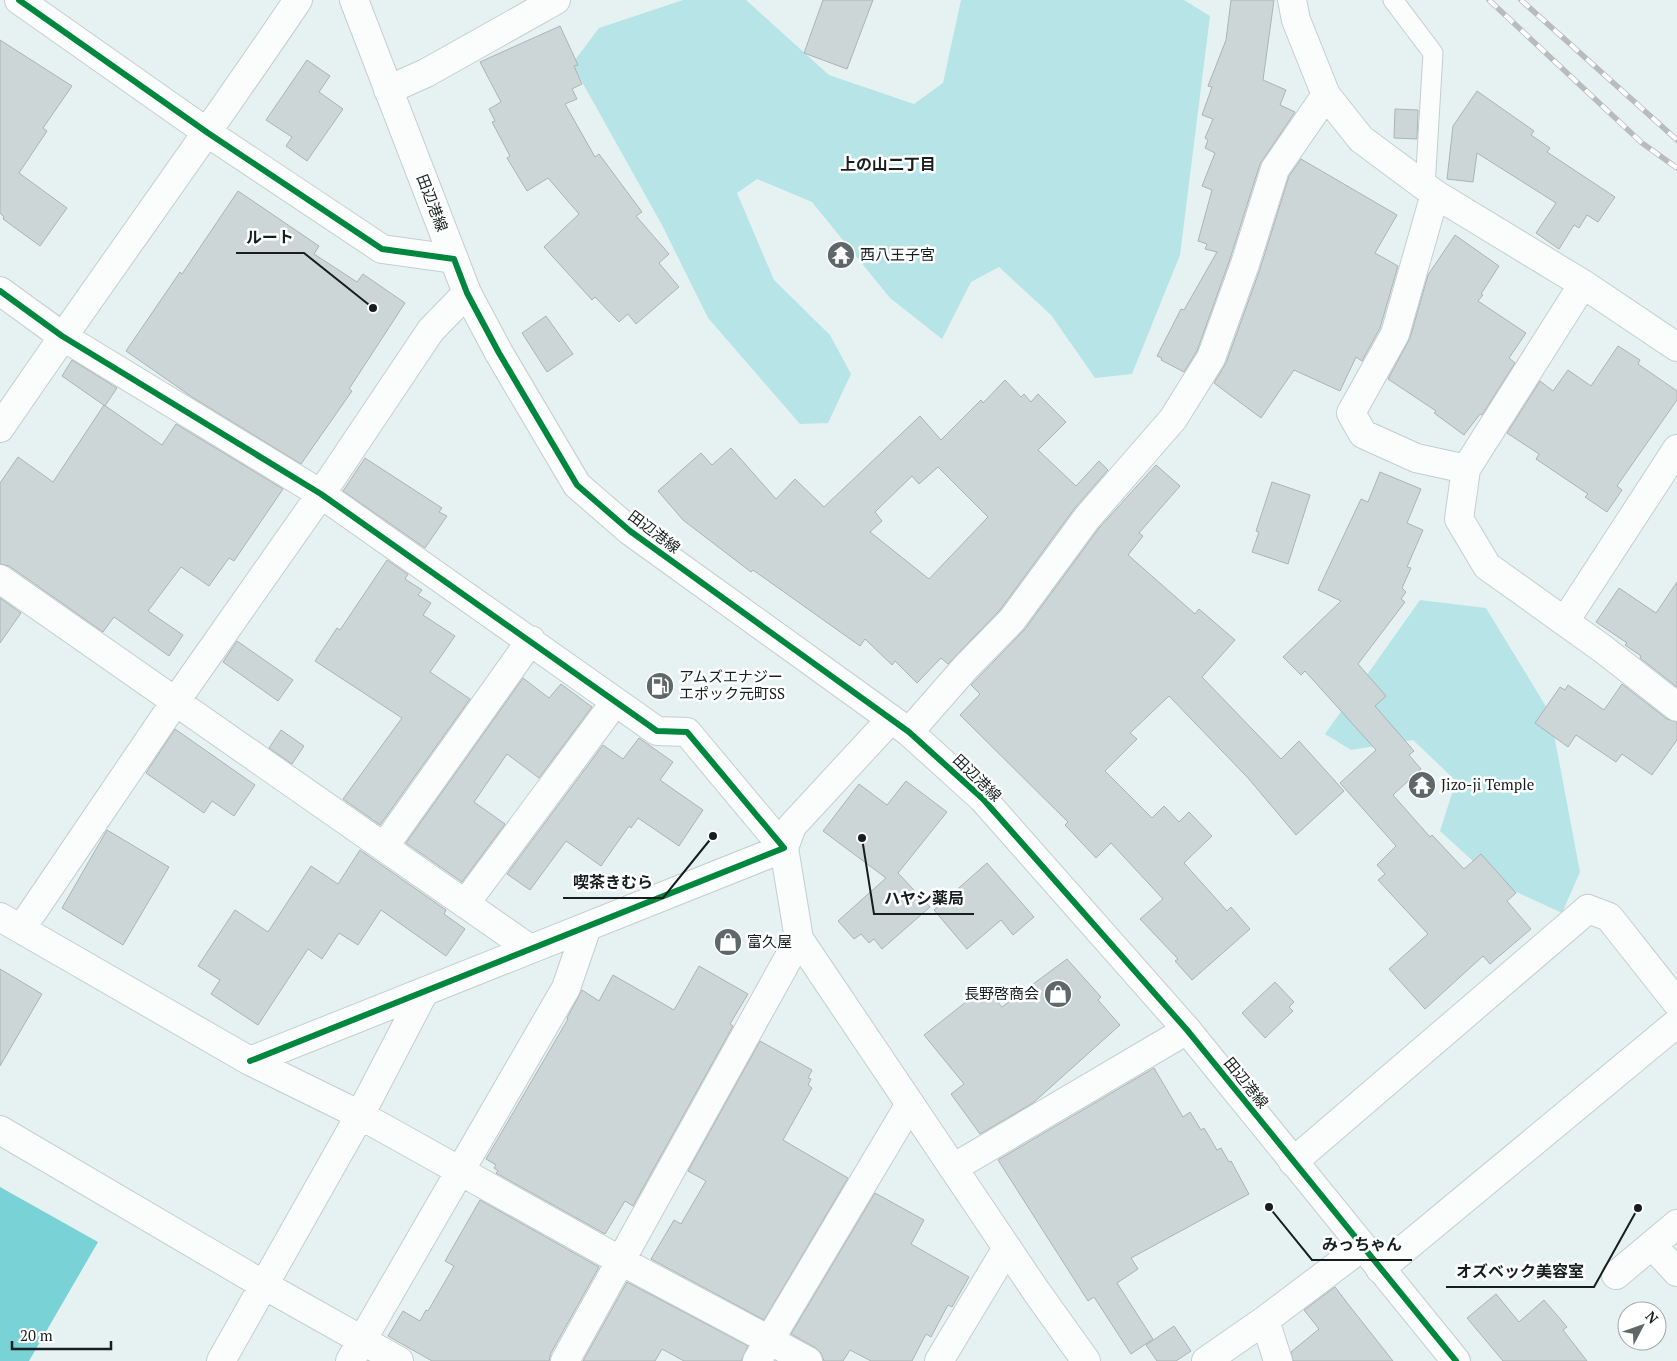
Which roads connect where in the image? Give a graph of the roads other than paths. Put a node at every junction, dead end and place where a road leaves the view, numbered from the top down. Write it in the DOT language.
graph roads {
  1 [pos="20,0"];
  2 [pos="298,0"];
  3 [pos="354,0"];
  4 [pos="556,0"];
  5 [pos="1292,0"];
  6 [pos="1393,0"];
  7 [pos="388,90"];
  8 [pos="1326,95"];
  9 [pos="208,133"];
  10 [pos="1430,190"];
  11 [pos="454,259"];
  12 [pos="1583,284"];
  13 [pos="0,290"];
  14 [pos="467,293"];
  15 [pos="62,336"];
  16 [pos="1677,347"];
  17 [pos="0,428"];
  18 [pos="1677,449"];
  19 [pos="1466,469"];
  20 [pos="321,494"];
  21 [pos="0,579"];
  22 [pos="1565,621"];
  23 [pos="531,640"];
  24 [pos="175,702"];
  25 [pos="615,702"];
  26 [pos="1677,707"];
  27 [pos="900,726"];
  28 [pos="384,847"];
  29 [pos="784,848"];
  30 [pos="465,904"];
  31 [pos="10,923"];
  32 [pos="587,927"];
  33 [pos="800,939"];
  34 [pos="530,949"];
  35 [pos="424,992"];
  36 [pos="1677,1003"];
  37 [pos="1677,1024"];
  38 [pos="1187,1030"];
  39 [pos="250,1062"];
  40 [pos="910,1104"];
  41 [pos="360,1115"];
  42 [pos="0,1130"];
  43 [pos="1293,1162"];
  44 [pos="953,1168"];
  45 [pos="460,1171"];
  46 [pos="1677,1224"];
  47 [pos="1652,1245"];
  48 [pos="1362,1247"];
  49 [pos="1007,1248"];
  50 [pos="621,1261"];
  51 [pos="1380,1269"];
  52 [pos="1677,1272"];
  53 [pos="1616,1275"];
  54 [pos="264,1285"];
  55 [pos="1265,1320"];
  56 [pos="763,1350"];
  57 [pos="356,1351"];
  58 [pos="220,1361"];
  59 [pos="399,1361"];
  60 [pos="565,1361"];
  61 [pos="808,1361"];
  62 [pos="939,1361"];
  63 [pos="1086,1361"];
  64 [pos="1206,1361"];
  65 [pos="1278,1361"];
  66 [pos="1456,1361"];
  1 -- 9 [label="street"];
  2 -- 9 [label="street"];
  3 -- 7 [label="street, 田辺港線"];
  4 -- 7 [label="street"];
  5 -- 8 [label="street"];
  6 -- 10 [label="lane"];
  7 -- 11 [label="street, 田辺港線"];
  8 -- 10 [label="street"];
  8 -- 27 [label="street"];
  9 -- 11 [label="street"];
  9 -- 15 [label="street"];
  10 -- 12 [label="street"];
  10 -- 19 [label="street"];
  11 -- 14 [label="street, 田辺港線"];
  12 -- 16 [label="street"];
  12 -- 19 [label="street"];
  13 -- 15 [label="street"];
  14 -- 20 [label="street"];
  14 -- 27 [label="street, 田辺港線"];
  15 -- 17 [label="street"];
  15 -- 20 [label="street"];
  18 -- 22 [label="street"];
  19 -- 22 [label="street"];
  20 -- 23 [label="street"];
  20 -- 24 [label="street"];
  21 -- 24 [label="street"];
  22 -- 26 [label="street"];
  23 -- 25 [label="street"];
  23 -- 28 [label="street"];
  24 -- 28 [label="street"];
  24 -- 31 [label="street"];
  25 -- 29 [label="street"];
  25 -- 30 [label="street"];
  27 -- 29 [label="street"];
  27 -- 38 [label="street, 田辺港線"];
  28 -- 30 [label="street"];
  29 -- 32 [label="street"];
  29 -- 33 [label="street"];
  30 -- 34 [label="street"];
  31 -- 39 [label="street"];
  32 -- 34 [label="street"];
  32 -- 45 [label="street"];
  33 -- 40 [label="street"];
  33 -- 50 [label="street"];
  34 -- 35 [label="street"];
  35 -- 39 [label="street"];
  35 -- 41 [label="street"];
  36 -- 43 [label="street"];
  37 -- 51 [label="street"];
  38 -- 43 [label="street, 田辺港線"];
  38 -- 44 [label="street"];
  39 -- 41 [label="street"];
  40 -- 44 [label="street"];
  40 -- 56 [label="street"];
  41 -- 45 [label="street"];
  41 -- 54 [label="street"];
  42 -- 54 [label="street"];
  43 -- 48 [label="street, 田辺港線"];
  44 -- 49 [label="street"];
  45 -- 50 [label="street"];
  45 -- 57 [label="street"];
  46 -- 47 [label="street"];
  47 -- 52 [label="street"];
  47 -- 53 [label="street"];
  48 -- 51 [label="street, 田辺港線"];
  48 -- 55 [label="street"];
  49 -- 62 [label="street"];
  49 -- 63 [label="street"];
  50 -- 56 [label="street"];
  50 -- 60 [label="street"];
  51 -- 66 [label="street, 田辺港線"];
  54 -- 57 [label="street"];
  54 -- 58 [label="street"];
  55 -- 64 [label="street"];
  55 -- 65 [label="street"];
  56 -- 61 [label="street"];
  57 -- 59 [label="street"];
}
